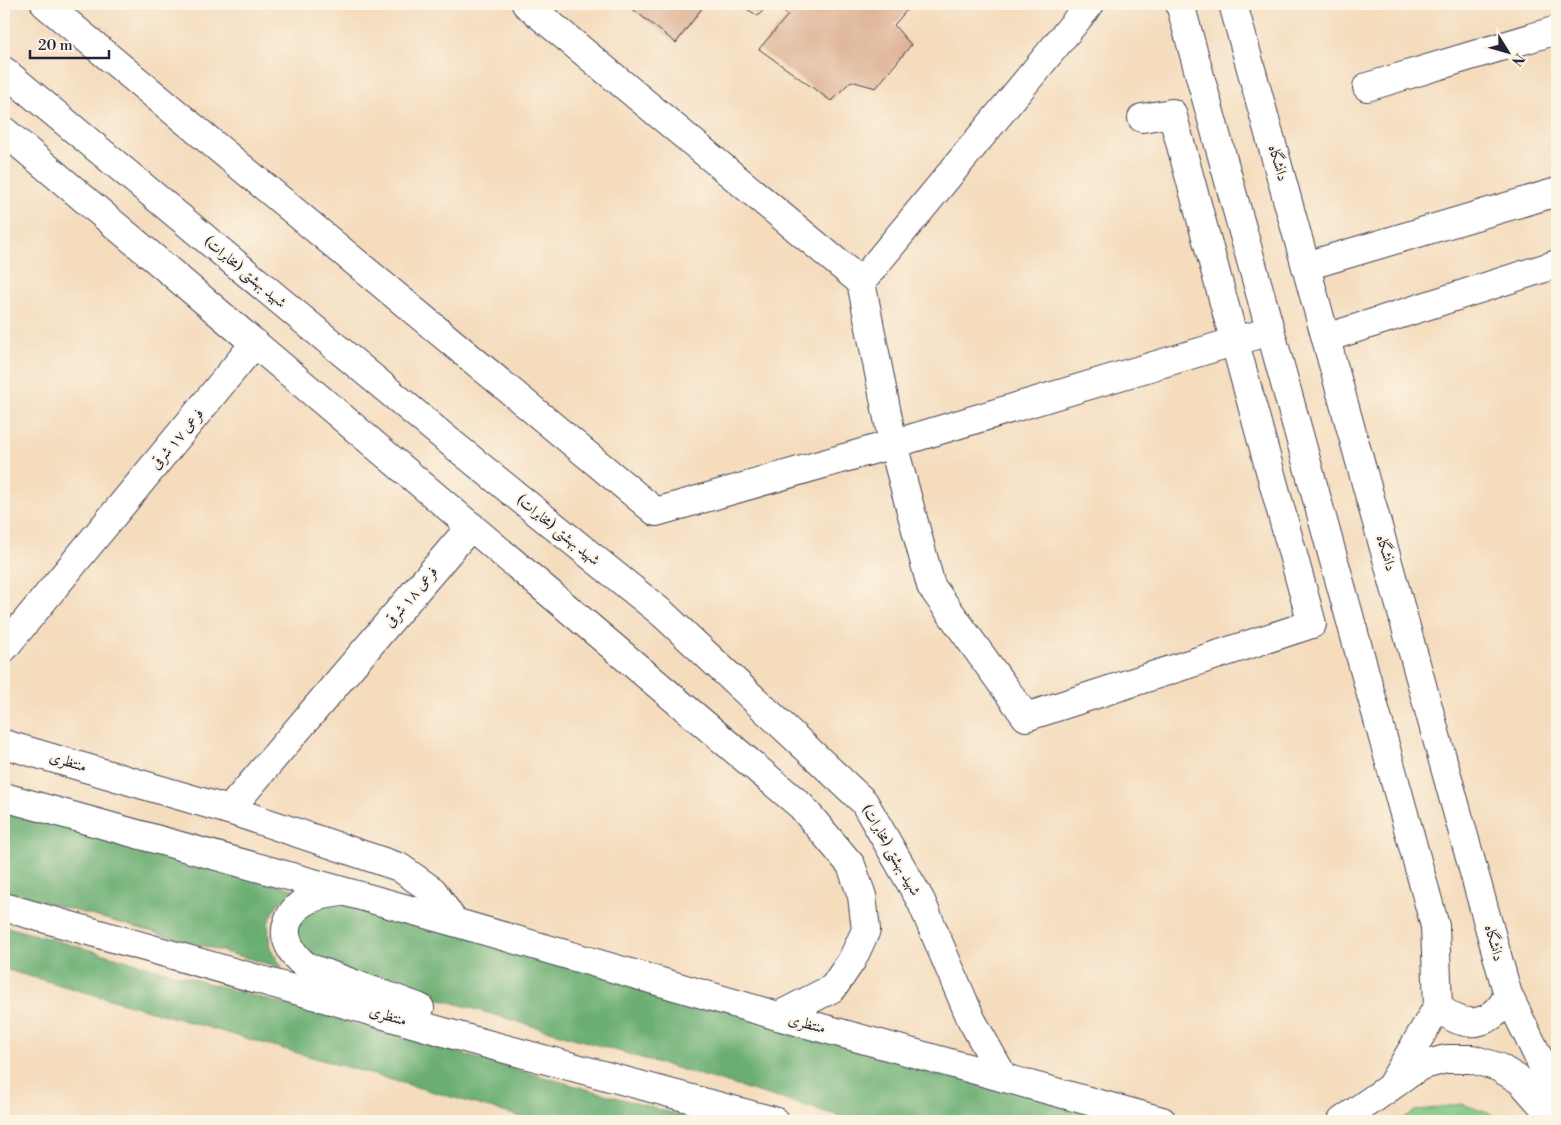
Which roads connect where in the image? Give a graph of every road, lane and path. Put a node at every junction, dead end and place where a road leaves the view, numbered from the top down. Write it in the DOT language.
graph roads {
  1 [pos="45,4"];
  2 [pos="526,4"];
  3 [pos="1090,4"];
  4 [pos="1180,4"];
  5 [pos="1233,4"];
  6 [pos="1557,30"];
  7 [pos="4,71"];
  8 [pos="1367,87"];
  9 [pos="1142,118"];
  10 [pos="4,131"];
  11 [pos="1557,192"];
  12 [pos="1557,264"];
  13 [pos="1306,266"];
  14 [pos="861,282"];
  15 [pos="1270,331"];
  16 [pos="1326,338"];
  17 [pos="1234,342"];
  18 [pos="255,344"];
  19 [pos="894,444"];
  20 [pos="471,526"];
  21 [pos="4,648"];
  22 [pos="4,744"];
  23 [pos="4,797"];
  24 [pos="229,810"];
  25 [pos="346,892"];
  26 [pos="4,906"];
  27 [pos="454,922"];
  28 [pos="1508,995"];
  29 [pos="1438,1006"];
  30 [pos="778,1016"];
  31 [pos="472,1040"];
  32 [pos="1004,1078"];
  33 [pos="1390,1087"];
  34 [pos="1557,1095"];
  35 [pos="774,1121"];
  36 [pos="1162,1121"];
  37 [pos="1342,1121"];
  38 [pos="1556,1121"];
  1 -- 19 [label="main road"];
  2 -- 14 [label="main road"];
  3 -- 14 [label="main road"];
  4 -- 15 [label="main road"];
  5 -- 13 [label="main road, دانشگاه"];
  6 -- 8 [label="main road"];
  7 -- 32 [label="main road, شهید بهشتی (مخابرات)"];
  9 -- 17 [label="main road"];
  10 -- 18 [label="main road"];
  11 -- 13 [label="main road"];
  12 -- 16 [label="main road"];
  13 -- 16 [label="main road, دانشگاه"];
  14 -- 19 [label="main road"];
  15 -- 17 [label="main road"];
  15 -- 29 [label="main road"];
  16 -- 28 [label="main road, دانشگاه"];
  17 -- 19 [label="main road"];
  17 -- 19 [label="main road"];
  18 -- 20 [label="main road"];
  18 -- 21 [label="main road, فرعی ۱۷ شرقی"];
  20 -- 24 [label="main road, فرعی ۱۸ شرقی"];
  20 -- 30 [label="main road"];
  22 -- 24 [label="main road, منتظری"];
  23 -- 25 [label="main road, منتظری"];
  24 -- 27 [label="main road, منتظری"];
  25 -- 27 [label="main road, منتظری"];
  25 -- 31 [label="main road"];
  26 -- 31 [label="main road, منتظری"];
  27 -- 30 [label="main road, منتظری"];
  28 -- 29 [label="main road"];
  28 -- 34 [label="main road, دانشگاه"];
  29 -- 33 [label="main road"];
  30 -- 32 [label="main road, منتظری"];
  31 -- 35 [label="main road, منتظری"];
  32 -- 36 [label="main road, منتظری"];
  33 -- 37 [label="main road"];
  33 -- 38 [label="main road"];
}
